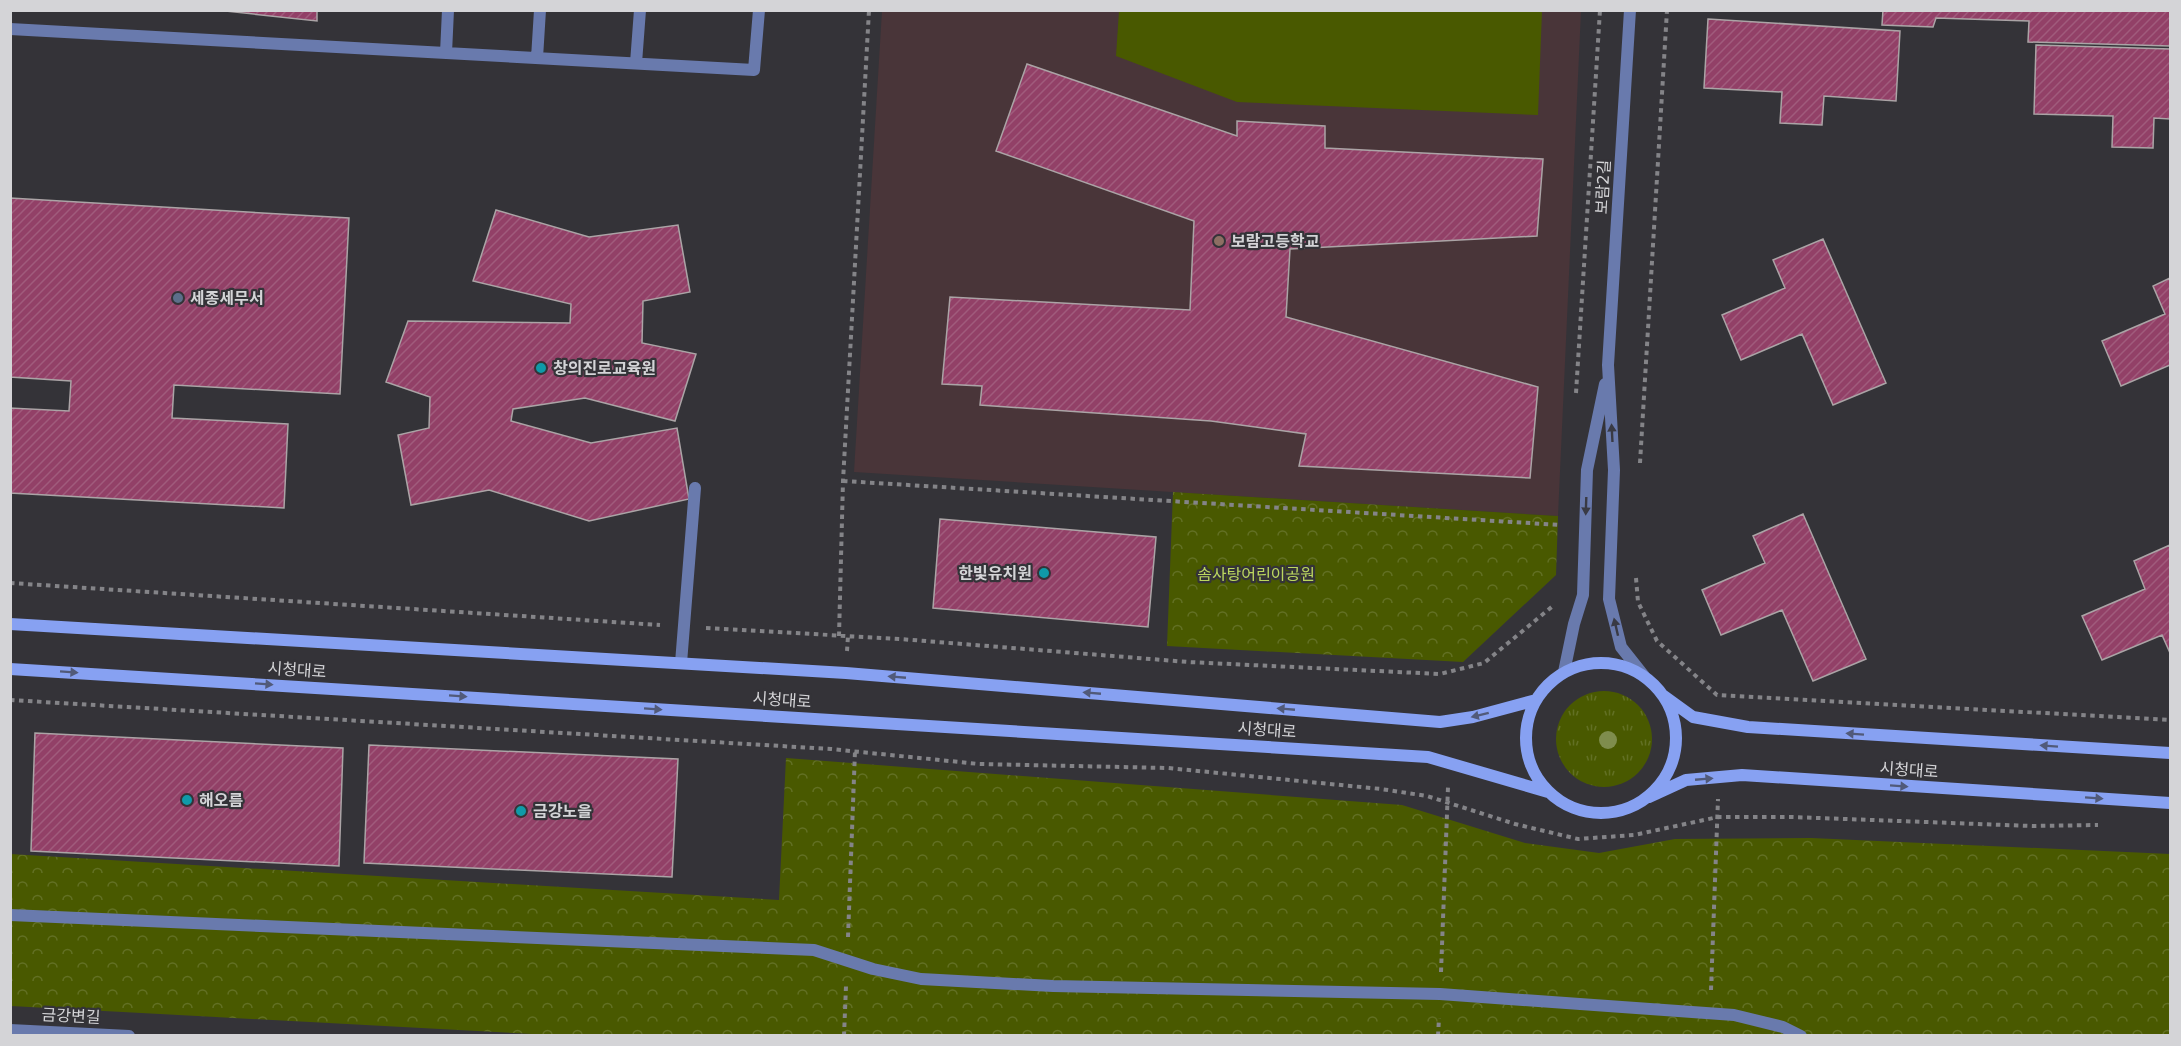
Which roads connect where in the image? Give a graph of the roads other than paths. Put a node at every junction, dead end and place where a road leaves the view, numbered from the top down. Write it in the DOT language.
graph roads {
  1 [pos="448,10"];
  2 [pos="540,10"];
  3 [pos="640,10"];
  4 [pos="759,10"];
  5 [pos="1630,10"];
  6 [pos="10,29"];
  7 [pos="446,53"];
  8 [pos="537,58"];
  9 [pos="636,63"];
  10 [pos="1608,366"];
  11 [pos="695,488"];
  12 [pos="10,624"];
  13 [pos="681,663"];
  14 [pos="10,669"];
  15 [pos="1564,672"];
  16 [pos="1644,676"];
  17 [pos="1664,696"];
  18 [pos="1536,699"];
  19 [pos="2170,753"];
  20 [pos="1548,792"];
  21 [pos="1649,797"];
  22 [pos="2170,803"];
  23 [pos="10,915"];
  24 [pos="10,1030"];
  25 [pos="129,1035"];
  26 [pos="1801,1035"];
  1 -- 7 [label="street"];
  2 -- 8 [label="street"];
  3 -- 9 [label="street"];
  4 -- 9 [label="street"];
  5 -- 10 [label="street, 보람2길"];
  6 -- 7 [label="street"];
  7 -- 8 [label="street"];
  8 -- 9 [label="street"];
  10 -- 15 [label="street, 보람2길, one-way"];
  16 -- 10 [label="street, 보람2길, one-way"];
  11 -- 13 [label="street"];
  12 -- 13 [label="street, 시청대로"];
  18 -- 13 [label="street, 시청대로, one-way"];
  14 -- 20 [label="street, 시청대로, one-way"];
  15 -- 16 [label="street"];
  15 -- 18 [label="street"];
  16 -- 17 [label="street"];
  19 -- 17 [label="street, 시청대로, one-way"];
  17 -- 21 [label="street"];
  18 -- 20 [label="street"];
  20 -- 21 [label="street"];
  21 -- 22 [label="street, 시청대로, one-way"];
  23 -- 26 [label="street"];
  24 -- 25 [label="street, 금강변길"];
}
